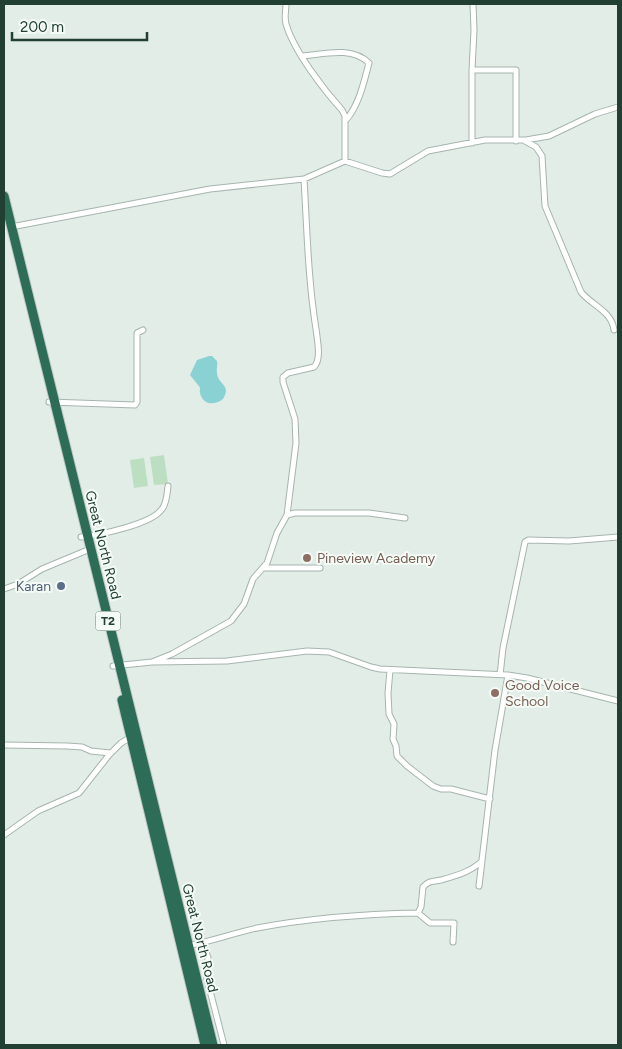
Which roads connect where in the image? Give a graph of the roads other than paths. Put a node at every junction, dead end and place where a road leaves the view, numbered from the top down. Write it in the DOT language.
graph roads {
  1 [pos="286,4"];
  2 [pos="473,4"];
  3 [pos="302,56"];
  4 [pos="472,70"];
  5 [pos="618,107"];
  6 [pos="346,120"];
  7 [pos="519,141"];
  8 [pos="472,143"];
  9 [pos="345,161"];
  10 [pos="304,178"];
  11 [pos="4,196"];
  12 [pos="4,211"];
  13 [pos="10,227"];
  14 [pos="142,330"];
  15 [pos="614,330"];
  16 [pos="51,402"];
  17 [pos="168,486"];
  18 [pos="287,514"];
  19 [pos="405,518"];
  20 [pos="84,537"];
  21 [pos="618,537"];
  22 [pos="88,550"];
  23 [pos="264,568"];
  24 [pos="320,568"];
  25 [pos="4,589"];
  26 [pos="152,662"];
  27 [pos="116,666"];
  28 [pos="390,670"];
  29 [pos="500,675"];
  30 [pos="508,675"];
  31 [pos="618,701"];
  32 [pos="133,736"];
  33 [pos="4,745"];
  34 [pos="110,753"];
  35 [pos="490,798"];
  36 [pos="4,835"];
  37 [pos="482,862"];
  38 [pos="479,886"];
  39 [pos="418,913"];
  40 [pos="453,942"];
  41 [pos="203,943"];
  42 [pos="184,946"];
  43 [pos="205,1045"];
  44 [pos="213,1045"];
  45 [pos="224,1045"];
  1 -- 3 [label="street"];
  2 -- 4 [label="street"];
  3 -- 6 [label="street"];
  3 -- 6 [label="street"];
  4 -- 7 [label="street"];
  4 -- 8 [label="street"];
  5 -- 7 [label="street"];
  6 -- 9 [label="street"];
  7 -- 8 [label="street"];
  7 -- 15 [label="street"];
  8 -- 9 [label="street"];
  9 -- 10 [label="street"];
  10 -- 13 [label="street"];
  10 -- 18 [label="street"];
  11 -- 13 [label="highway, Great North Road / T2"];
  12 -- 13 [label="highway, Great North Road / T2"];
  13 -- 16 [label="highway, Great North Road / T2"];
  14 -- 16 [label="street"];
  16 -- 20 [label="highway, Great North Road / T2"];
  17 -- 20 [label="street"];
  18 -- 19 [label="street"];
  18 -- 23 [label="street"];
  20 -- 22 [label="highway, Great North Road / T2"];
  21 -- 29 [label="street"];
  22 -- 25 [label="street"];
  22 -- 27 [label="highway, Great North Road / T2"];
  23 -- 24 [label="street"];
  23 -- 26 [label="street"];
  26 -- 27 [label="street"];
  26 -- 28 [label="street"];
  27 -- 32 [label="highway, Great North Road / T2"];
  28 -- 29 [label="street"];
  28 -- 35 [label="street"];
  29 -- 30 [label="street"];
  30 -- 31 [label="street"];
  30 -- 35 [label="street"];
  32 -- 34 [label="street"];
  32 -- 42 [label="highway, Great North Road / T2"];
  33 -- 34 [label="street"];
  34 -- 36 [label="street"];
  35 -- 37 [label="street"];
  37 -- 38 [label="street"];
  37 -- 39 [label="street"];
  39 -- 40 [label="street"];
  39 -- 41 [label="street"];
  41 -- 42 [label="street"];
  41 -- 45 [label="street"];
  42 -- 43 [label="highway, Great North Road / T2"];
  42 -- 44 [label="highway, Great North Road / T2"];
}
